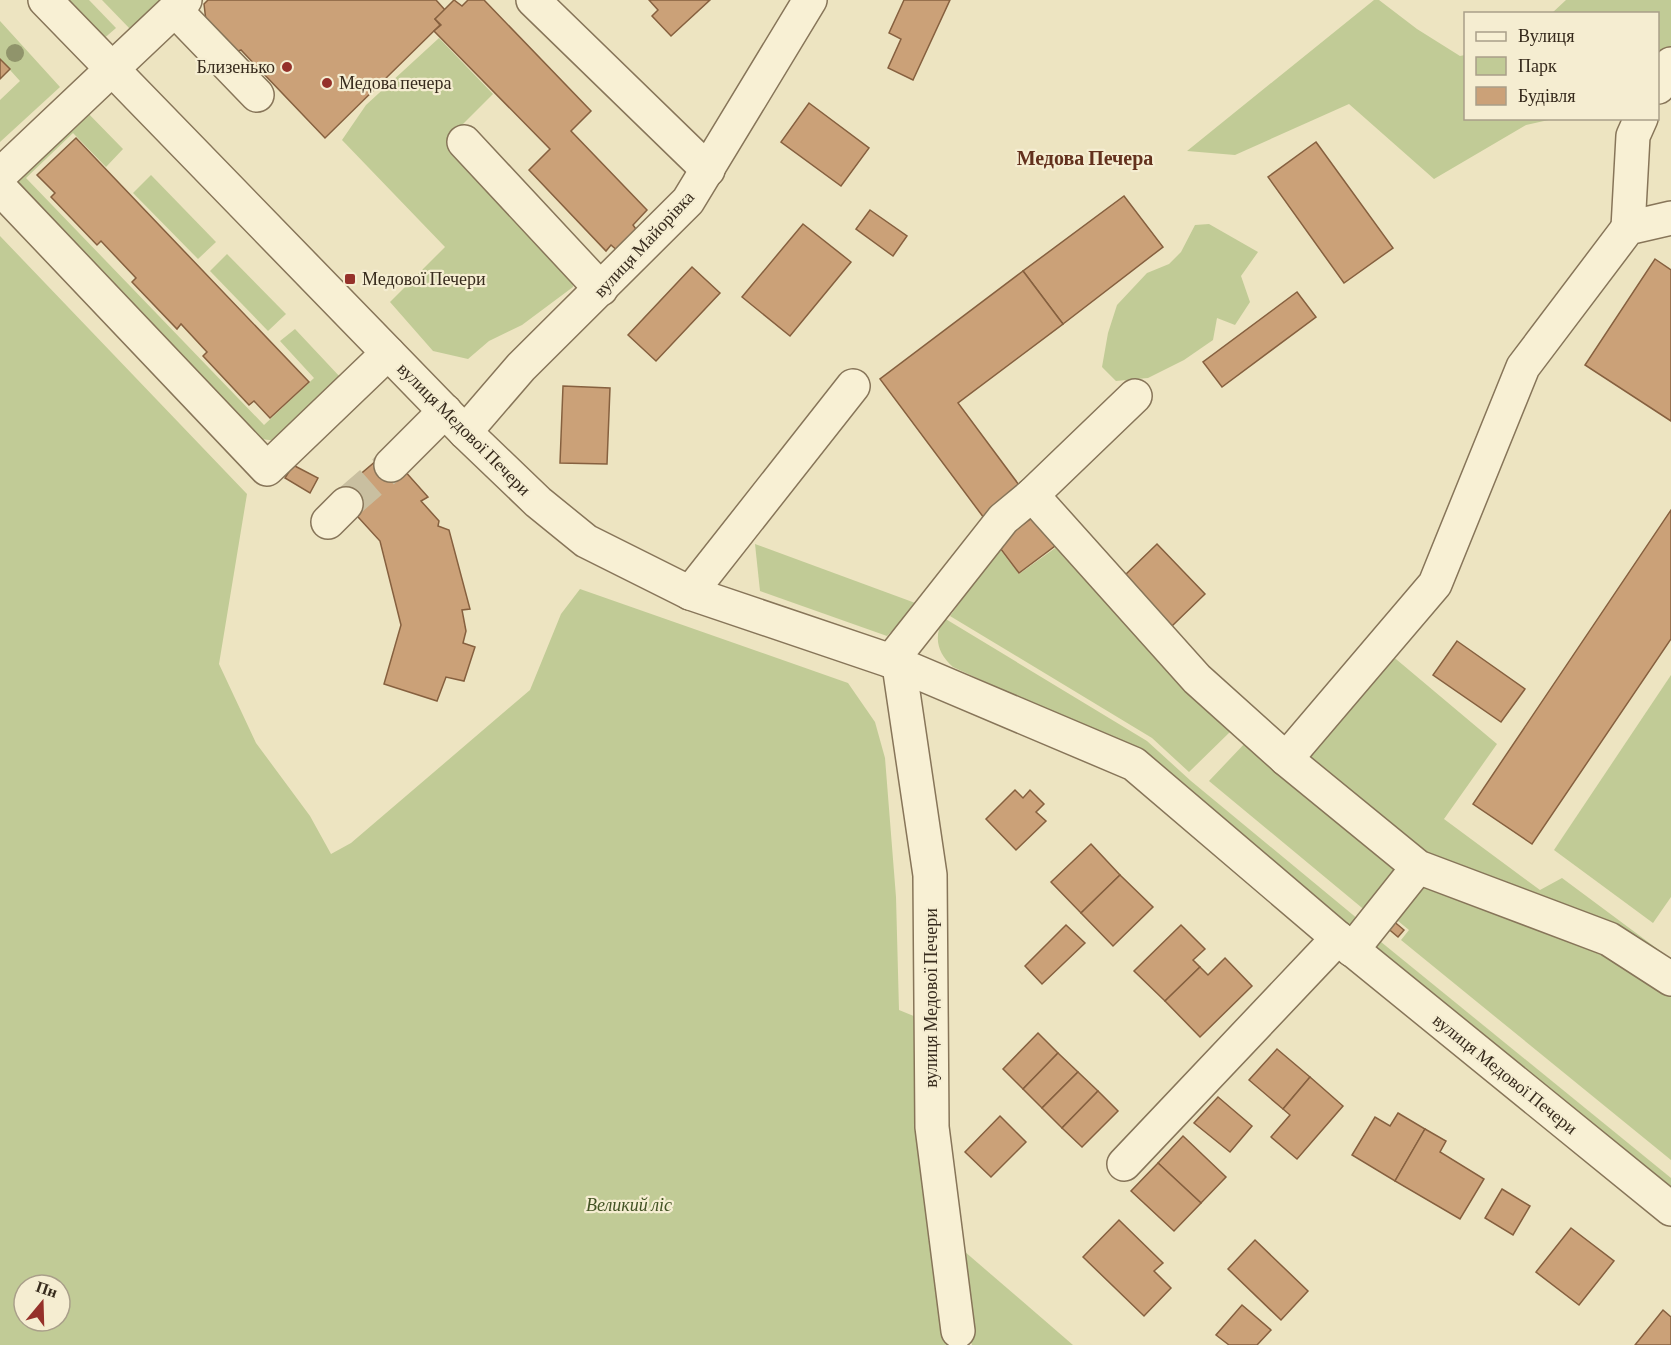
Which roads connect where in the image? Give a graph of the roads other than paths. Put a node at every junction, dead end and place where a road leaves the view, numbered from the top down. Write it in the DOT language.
graph roads {
  1 [pos="45,0"];
  2 [pos="533,0"];
  3 [pos="810,0"];
  4 [pos="180,5"];
  5 [pos="1671,64"];
  6 [pos="112,69"];
  7 [pos="1659,85"];
  8 [pos="257,95"];
  9 [pos="1640,120"];
  10 [pos="464,142"];
  11 [pos="708,170"];
  12 [pos="0,175"];
  13 [pos="0,188"];
  14 [pos="1671,218"];
  15 [pos="1628,228"];
  16 [pos="602,289"];
  17 [pos="388,353"];
  18 [pos="853,386"];
  19 [pos="1135,396"];
  20 [pos="455,422"];
  21 [pos="392,465"];
  22 [pos="1032,495"];
  23 [pos="690,593"];
  24 [pos="895,663"];
  25 [pos="1286,759"];
  26 [pos="1418,867"];
  27 [pos="1345,944"];
  28 [pos="1671,979"];
  29 [pos="1124,1164"];
  30 [pos="1671,1209"];
  31 [pos="958,1331"];
  1 -- 6 [label="street, вулиця Медової Печери"];
  2 -- 11 [label="street"];
  3 -- 11 [label="street, вулиця Майорівка"];
  4 -- 6 [label="street"];
  4 -- 8 [label="street"];
  5 -- 7 [label="street"];
  6 -- 12 [label="street"];
  6 -- 17 [label="street, вулиця Медової Печери"];
  9 -- 15 [label="street"];
  10 -- 16 [label="street"];
  11 -- 16 [label="street, вулиця Майорівка"];
  13 -- 17 [label="street"];
  14 -- 15 [label="street"];
  15 -- 25 [label="street"];
  16 -- 20 [label="street, вулиця Майорівка"];
  17 -- 20 [label="street, вулиця Медової Печери"];
  18 -- 23 [label="street"];
  19 -- 22 [label="street"];
  20 -- 21 [label="street, вулиця Майорівка"];
  20 -- 23 [label="street, вулиця Медової Печери"];
  22 -- 24 [label="street"];
  22 -- 25 [label="street"];
  23 -- 24 [label="street, вулиця Медової Печери"];
  24 -- 27 [label="street, вулиця Медової Печери"];
  24 -- 31 [label="street, вулиця Медової Печери"];
  25 -- 26 [label="street"];
  26 -- 27 [label="street"];
  26 -- 28 [label="street"];
  27 -- 29 [label="street"];
  27 -- 30 [label="street, вулиця Медової Печери"];
}
